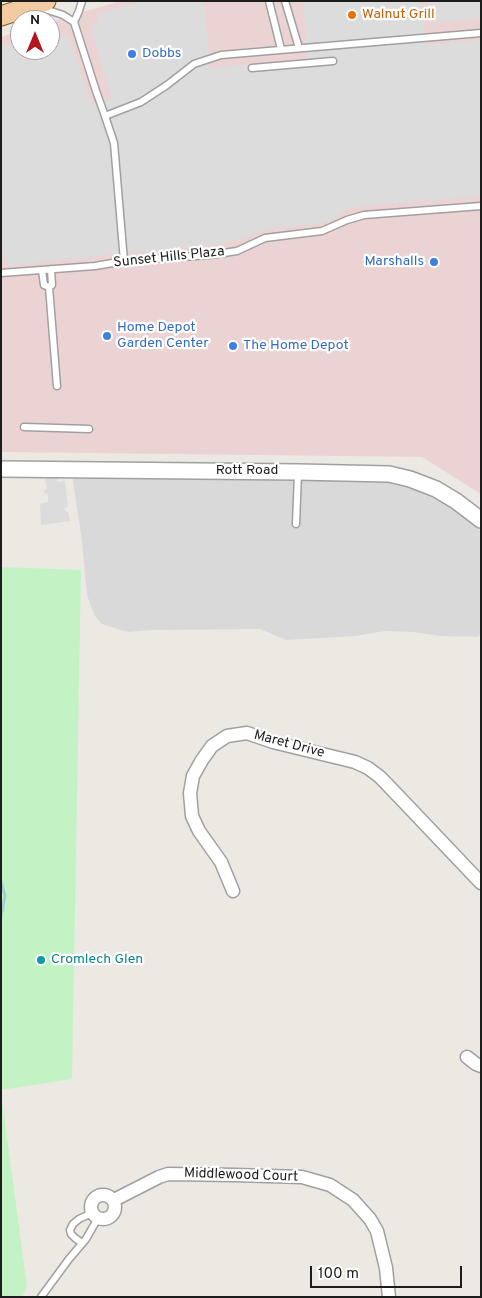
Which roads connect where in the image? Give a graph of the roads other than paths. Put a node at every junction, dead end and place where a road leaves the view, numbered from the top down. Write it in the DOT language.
graph roads {
  1 [pos="82,1"];
  2 [pos="269,1"];
  3 [pos="285,1"];
  4 [pos="40,3"];
  5 [pos="1,16"];
  6 [pos="74,22"];
  7 [pos="481,33"];
  8 [pos="299,48"];
  9 [pos="281,49"];
  10 [pos="333,61"];
  11 [pos="252,68"];
  12 [pos="106,116"];
  13 [pos="481,206"];
  14 [pos="124,261"];
  15 [pos="51,269"];
  16 [pos="42,270"];
  17 [pos="1,273"];
  18 [pos="48,288"];
  19 [pos="57,386"];
  20 [pos="24,427"];
  21 [pos="89,429"];
  22 [pos="1,468"];
  23 [pos="298,472"];
  24 [pos="481,520"];
  25 [pos="296,524"];
  26 [pos="481,883"];
  27 [pos="233,891"];
  28 [pos="467,1057"];
  29 [pos="481,1066"];
  30 [pos="114,1200"];
  31 [pos="95,1215"];
  32 [pos="82,1243"];
  33 [pos="42,1297"];
  34 [pos="389,1297"];
  1 -- 6 [label="lane"];
  2 -- 9 [label="lane"];
  3 -- 8 [label="lane"];
  4 -- 5 [label="main road"];
  4 -- 6 [label="lane"];
  6 -- 12 [label="lane"];
  7 -- 8 [label="lane"];
  8 -- 9 [label="lane"];
  9 -- 12 [label="lane"];
  10 -- 11 [label="lane"];
  12 -- 14 [label="lane"];
  13 -- 14 [label="lane, Sunset Hills Plaza"];
  14 -- 15 [label="lane, Sunset Hills Plaza"];
  15 -- 16 [label="lane, Sunset Hills Plaza"];
  15 -- 18 [label="lane"];
  16 -- 17 [label="lane, Sunset Hills Plaza"];
  16 -- 18 [label="lane"];
  18 -- 19 [label="lane"];
  20 -- 21 [label="lane"];
  22 -- 23 [label="street, Rott Road"];
  23 -- 24 [label="street, Rott Road"];
  23 -- 25 [label="lane"];
  26 -- 27 [label="street, Maret Drive"];
  28 -- 29 [label="street"];
  30 -- 31 [label="street"];
  30 -- 31 [label="street, Middlewood Court"];
  30 -- 34 [label="street, Middlewood Court"];
  31 -- 32 [label="lane"];
  31 -- 32 [label="lane"];
  32 -- 33 [label="lane"];
}
